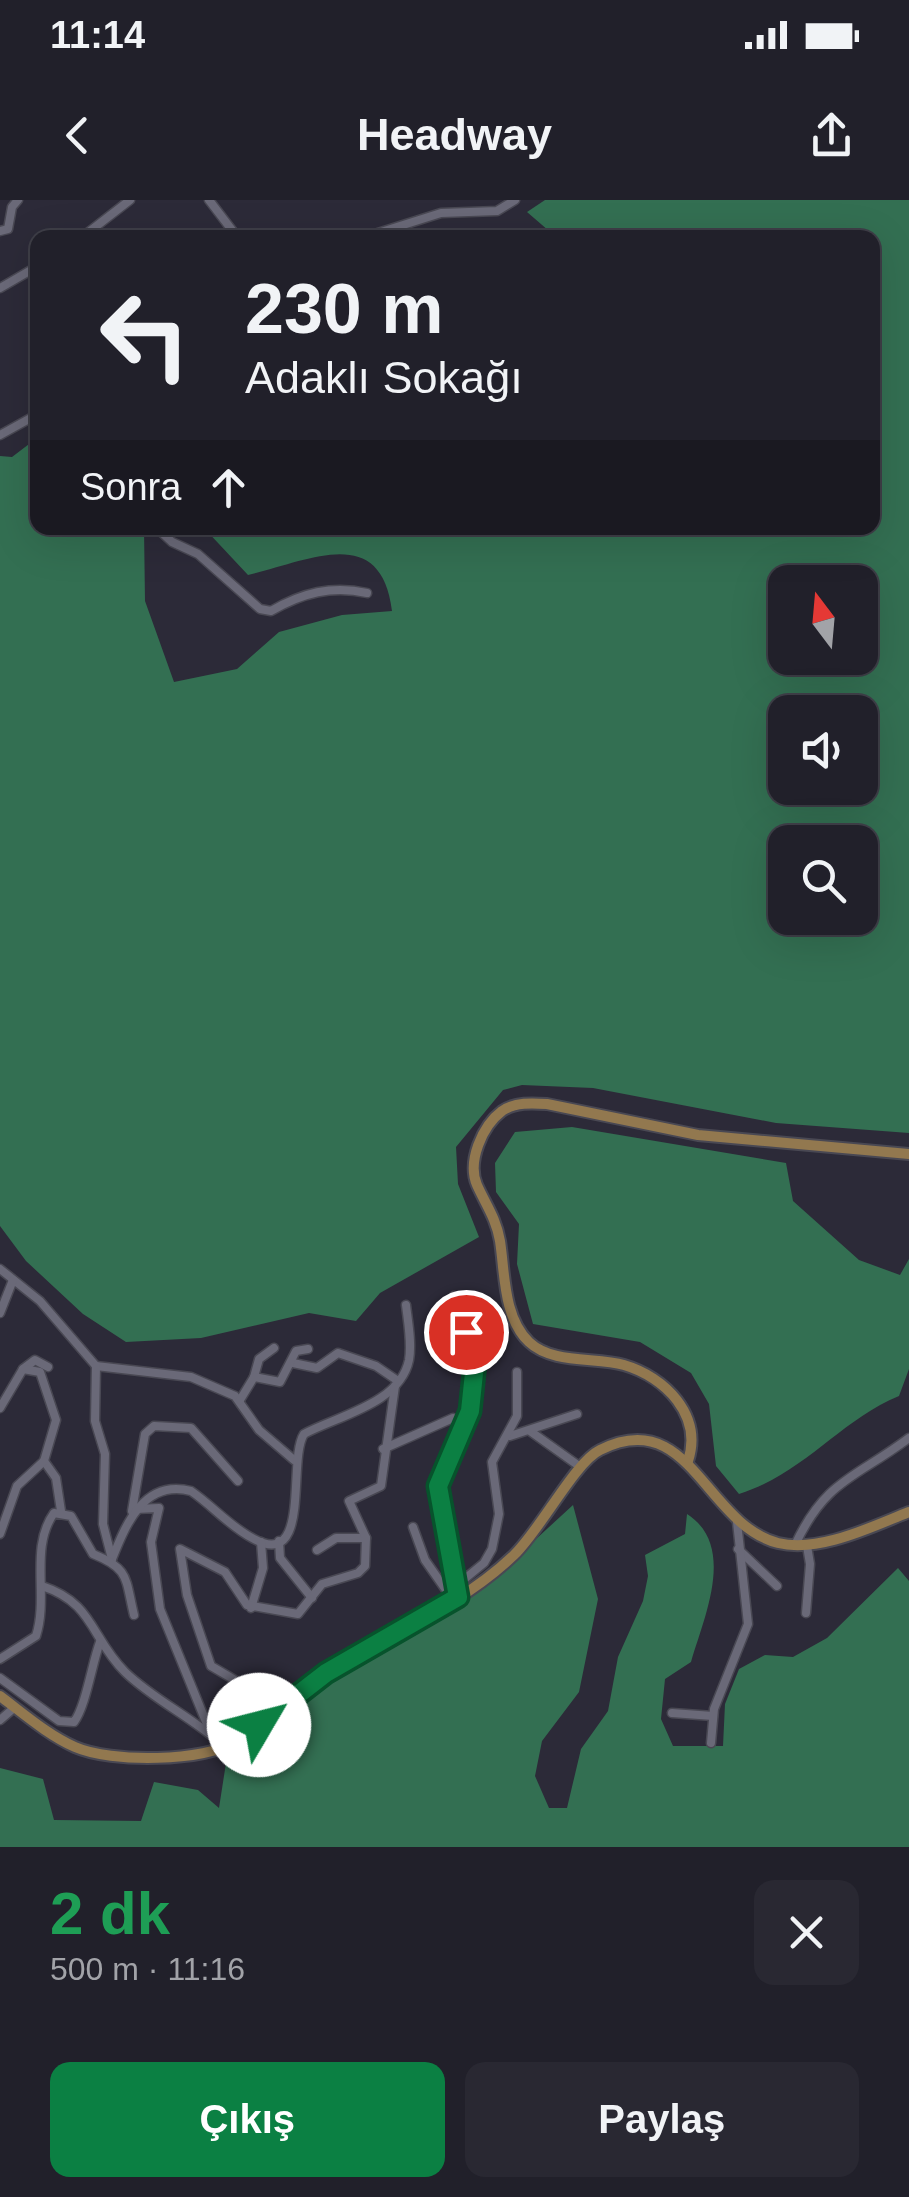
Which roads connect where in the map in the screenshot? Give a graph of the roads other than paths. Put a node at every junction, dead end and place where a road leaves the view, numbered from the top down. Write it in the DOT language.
graph roads {
  1 [pos="18,200"];
  2 [pos="130,200"];
  3 [pos="210,200"];
  4 [pos="493,200"];
  5 [pos="516,200"];
  6 [pos="496,210"];
  7 [pos="91,230"];
  8 [pos="230,230"];
  9 [pos="387,230"];
  10 [pos="0,231"];
  11 [pos="30,271"];
  12 [pos="0,288"];
  13 [pos="30,419"];
  14 [pos="0,436"];
  15 [pos="164,535"];
  16 [pos="367,593"];
  17 [pos="909,1154"];
  18 [pos="0,1269"];
  19 [pos="13,1280"];
  20 [pos="454,1296"];
  21 [pos="406,1305"];
  22 [pos="0,1312"];
  23 [pos="274,1348"];
  24 [pos="308,1349"];
  25 [pos="292,1363"];
  26 [pos="96,1366"];
  27 [pos="48,1367"];
  28 [pos="23,1369"];
  29 [pos="517,1372"];
  30 [pos="254,1377"];
  31 [pos="396,1383"];
  32 [pos="240,1400"];
  33 [pos="0,1408"];
  34 [pos="578,1414"];
  35 [pos="464,1428"];
  36 [pos="528,1430"];
  37 [pos="510,1436"];
  38 [pos="909,1438"];
  39 [pos="383,1449"];
  40 [pos="294,1460"];
  41 [pos="688,1460"];
  42 [pos="44,1461"];
  43 [pos="579,1466"];
  44 [pos="238,1481"];
  45 [pos="61,1511"];
  46 [pos="133,1512"];
  47 [pos="909,1512"];
  48 [pos="737,1522"];
  49 [pos="413,1527"];
  50 [pos="0,1534"];
  51 [pos="366,1538"];
  52 [pos="279,1541"];
  53 [pos="262,1542"];
  54 [pos="801,1546"];
  55 [pos="738,1549"];
  56 [pos="317,1550"];
  57 [pos="112,1559"];
  58 [pos="42,1586"];
  59 [pos="776,1586"];
  60 [pos="456,1594"];
  61 [pos="312,1598"];
  62 [pos="251,1608"];
  63 [pos="806,1613"];
  64 [pos="134,1615"];
  65 [pos="100,1642"];
  66 [pos="0,1659"];
  67 [pos="0,1678"];
  68 [pos="302,1693"];
  69 [pos="0,1696"];
  70 [pos="16,1707"];
  71 [pos="672,1713"];
  72 [pos="712,1716"];
  73 [pos="0,1720"];
  74 [pos="211,1734"];
  75 [pos="710,1744"];
  76 [pos="224,1747"];
  1 -- 10 [label="street"];
  2 -- 7 [label="street"];
  3 -- 8 [label="street"];
  4 -- 6 [label="street"];
  5 -- 6 [label="street"];
  6 -- 9 [label="street"];
  11 -- 12 [label="street"];
  13 -- 14 [label="street"];
  15 -- 16 [label="street"];
  17 -- 41 [label="main road"];
  18 -- 19 [label="street"];
  19 -- 22 [label="street"];
  19 -- 26 [label="street"];
  20 -- 35 [label="street"];
  21 -- 31 [label="street"];
  23 -- 30 [label="street"];
  24 -- 25 [label="street"];
  25 -- 30 [label="street"];
  25 -- 31 [label="street"];
  26 -- 32 [label="street"];
  26 -- 57 [label="street"];
  27 -- 28 [label="street"];
  28 -- 33 [label="street"];
  28 -- 42 [label="street"];
  29 -- 37 [label="street"];
  30 -- 32 [label="street"];
  31 -- 39 [label="street"];
  31 -- 40 [label="street"];
  32 -- 40 [label="street"];
  34 -- 36 [label="street"];
  35 -- 39 [label="street"];
  35 -- 60 [label="street"];
  36 -- 37 [label="street"];
  36 -- 43 [label="street"];
  37 -- 60 [label="street"];
  38 -- 54 [label="street"];
  39 -- 51 [label="street"];
  40 -- 52 [label="street"];
  41 -- 43 [label="main road"];
  41 -- 48 [label="main road"];
  42 -- 45 [label="street"];
  42 -- 50 [label="street"];
  43 -- 60 [label="main road"];
  44 -- 46 [label="street"];
  45 -- 57 [label="street"];
  45 -- 58 [label="street"];
  46 -- 53 [label="street"];
  46 -- 57 [label="street"];
  46 -- 74 [label="street"];
  47 -- 54 [label="main road"];
  48 -- 54 [label="main road"];
  48 -- 55 [label="street"];
  49 -- 60 [label="street"];
  51 -- 56 [label="street"];
  51 -- 61 [label="street"];
  52 -- 53 [label="street"];
  52 -- 61 [label="street"];
  53 -- 62 [label="street"];
  54 -- 63 [label="street"];
  55 -- 59 [label="street"];
  55 -- 72 [label="street"];
  57 -- 64 [label="street"];
  58 -- 65 [label="street"];
  58 -- 66 [label="street"];
  60 -- 68 [label="main road"];
  61 -- 62 [label="street"];
  62 -- 68 [label="street"];
  65 -- 67 [label="street"];
  65 -- 74 [label="street"];
  68 -- 76 [label="main road"];
  69 -- 70 [label="main road"];
  70 -- 73 [label="street"];
  70 -- 76 [label="main road"];
  71 -- 72 [label="street"];
  72 -- 75 [label="street"];
  74 -- 76 [label="street"];
}
